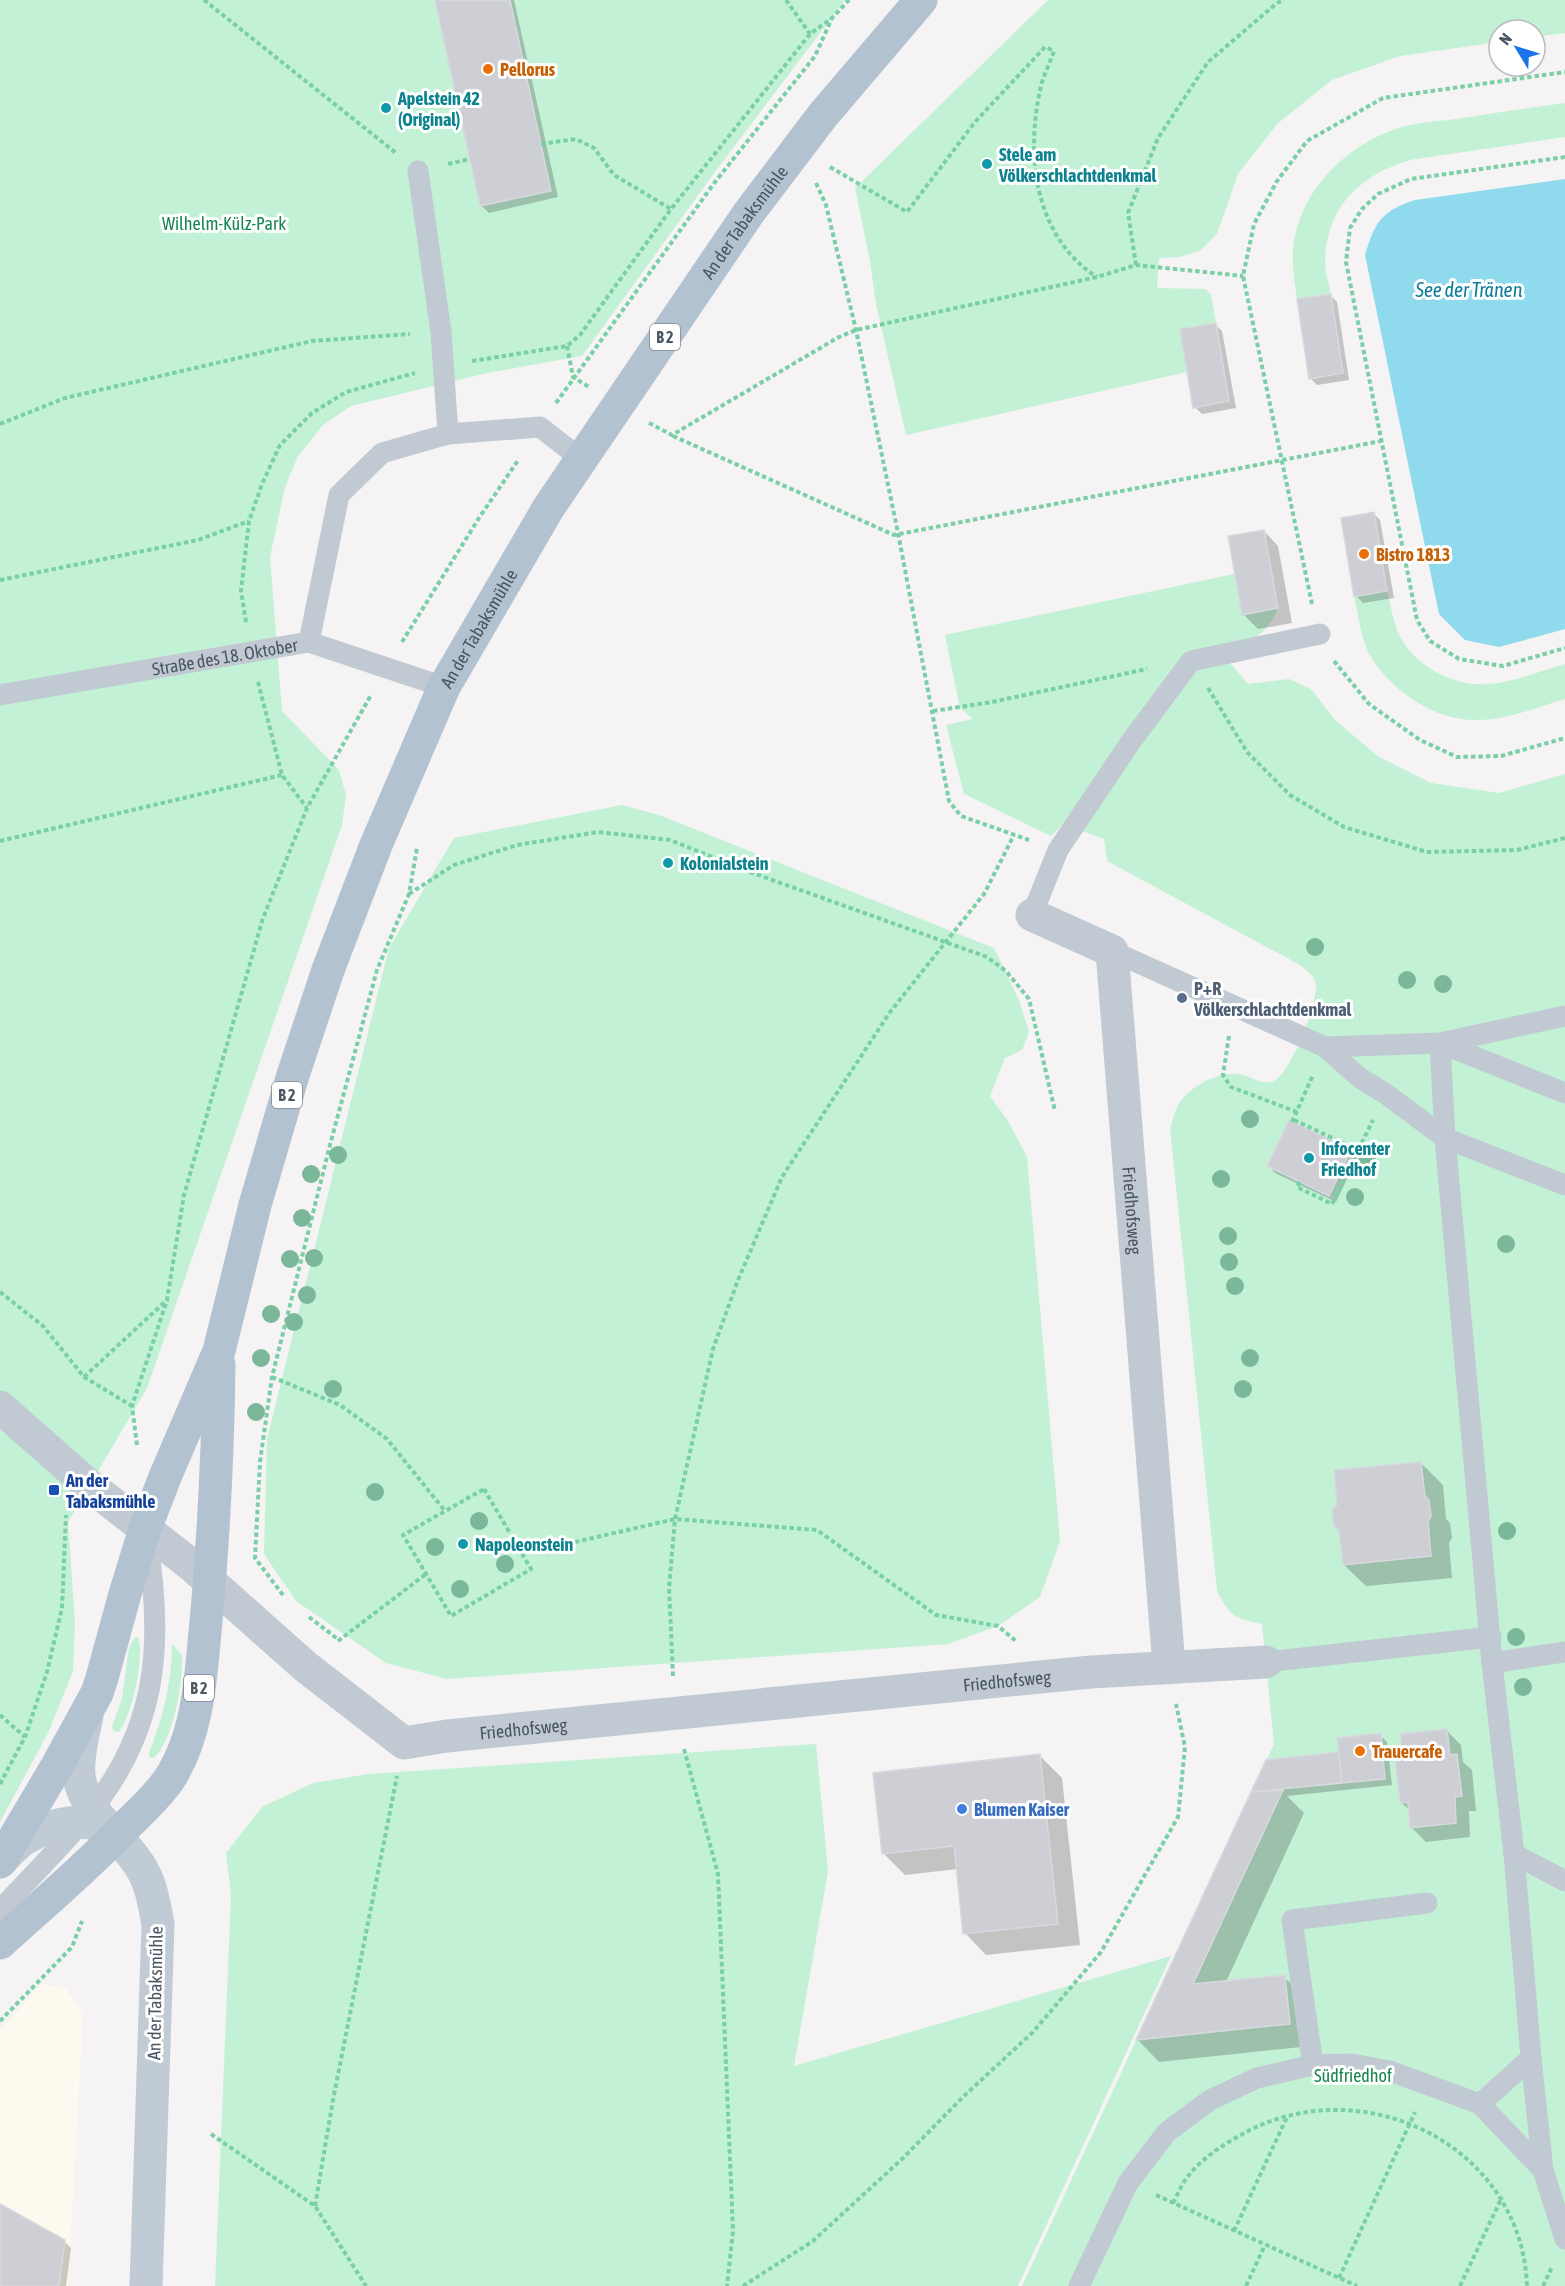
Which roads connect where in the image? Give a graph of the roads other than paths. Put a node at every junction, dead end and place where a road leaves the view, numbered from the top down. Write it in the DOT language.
graph roads {
  1 [pos="921,0"];
  2 [pos="418,171"];
  3 [pos="448,434"];
  4 [pos="581,459"];
  5 [pos="1320,634"];
  6 [pos="309,642"];
  7 [pos="444,687"];
  8 [pos="0,695"];
  9 [pos="1032,915"];
  10 [pos="1112,951"];
  11 [pos="1565,1016"];
  12 [pos="1440,1043"];
  13 [pos="1326,1047"];
  14 [pos="1565,1093"];
  15 [pos="1445,1138"];
  16 [pos="1565,1185"];
  17 [pos="219,1351"];
  18 [pos="0,1407"];
  19 [pos="145,1529"];
  20 [pos="209,1581"];
  21 [pos="1491,1637"];
  22 [pos="1565,1652"];
  23 [pos="1266,1662"];
  24 [pos="1492,1663"];
  25 [pos="1169,1666"];
  26 [pos="89,1709"];
  27 [pos="87,1815"];
  28 [pos="116,1837"];
  29 [pos="1514,1854"];
  30 [pos="0,1861"];
  31 [pos="1565,1881"];
  32 [pos="1427,1903"];
  33 [pos="0,1910"];
  34 [pos="0,1943"];
  35 [pos="1531,2058"];
  36 [pos="1313,2065"];
  37 [pos="1480,2104"];
  38 [pos="1543,2170"];
  39 [pos="1565,2239"];
  40 [pos="146,2286"];
  41 [pos="1079,2286"];
  1 -- 4 [label="main road, An der Tabaksmühle / B 2"];
  2 -- 3 [label="lane"];
  3 -- 4 [label="lane"];
  3 -- 6 [label="lane"];
  4 -- 7 [label="main road, An der Tabaksmühle / B 2"];
  5 -- 9 [label="lane"];
  6 -- 7 [label="lane, Straße des 18. Oktober"];
  6 -- 8 [label="lane, Straße des 18. Oktober"];
  7 -- 17 [label="main road, An der Tabaksmühle / B 2"];
  9 -- 10 [label="street"];
  10 -- 13 [label="lane"];
  10 -- 25 [label="street, Friedhofsweg"];
  11 -- 12 [label="lane"];
  12 -- 13 [label="lane"];
  12 -- 14 [label="lane"];
  12 -- 15 [label="lane"];
  13 -- 15 [label="lane"];
  15 -- 16 [label="lane"];
  15 -- 21 [label="lane"];
  17 -- 19 [label="main road, An der Tabaksmühle / B 2"];
  17 -- 20 [label="main road, An der Tabaksmühle / B 2"];
  18 -- 19 [label="street"];
  19 -- 20 [label="street"];
  19 -- 26 [label="main road, An der Tabaksmühle / B 2"];
  19 -- 27 [label="lane"];
  20 -- 25 [label="street, Friedhofsweg"];
  20 -- 28 [label="main road, B 2"];
  21 -- 23 [label="lane, Friedhofsweg"];
  21 -- 24 [label="lane"];
  22 -- 24 [label="lane"];
  23 -- 25 [label="street, Friedhofsweg"];
  24 -- 29 [label="lane"];
  26 -- 27 [label="main road, An der Tabaksmühle"];
  26 -- 30 [label="main road, B 2"];
  27 -- 28 [label="main road, An der Tabaksmühle"];
  27 -- 30 [label="main road"];
  27 -- 33 [label="lane"];
  28 -- 34 [label="main road, B 2"];
  28 -- 40 [label="main road, An der Tabaksmühle"];
  29 -- 31 [label="lane"];
  29 -- 35 [label="lane"];
  32 -- 36 [label="lane"];
  35 -- 37 [label="lane"];
  35 -- 38 [label="lane"];
  36 -- 37 [label="lane"];
  36 -- 41 [label="lane"];
  37 -- 38 [label="lane"];
  38 -- 39 [label="lane"];
}
